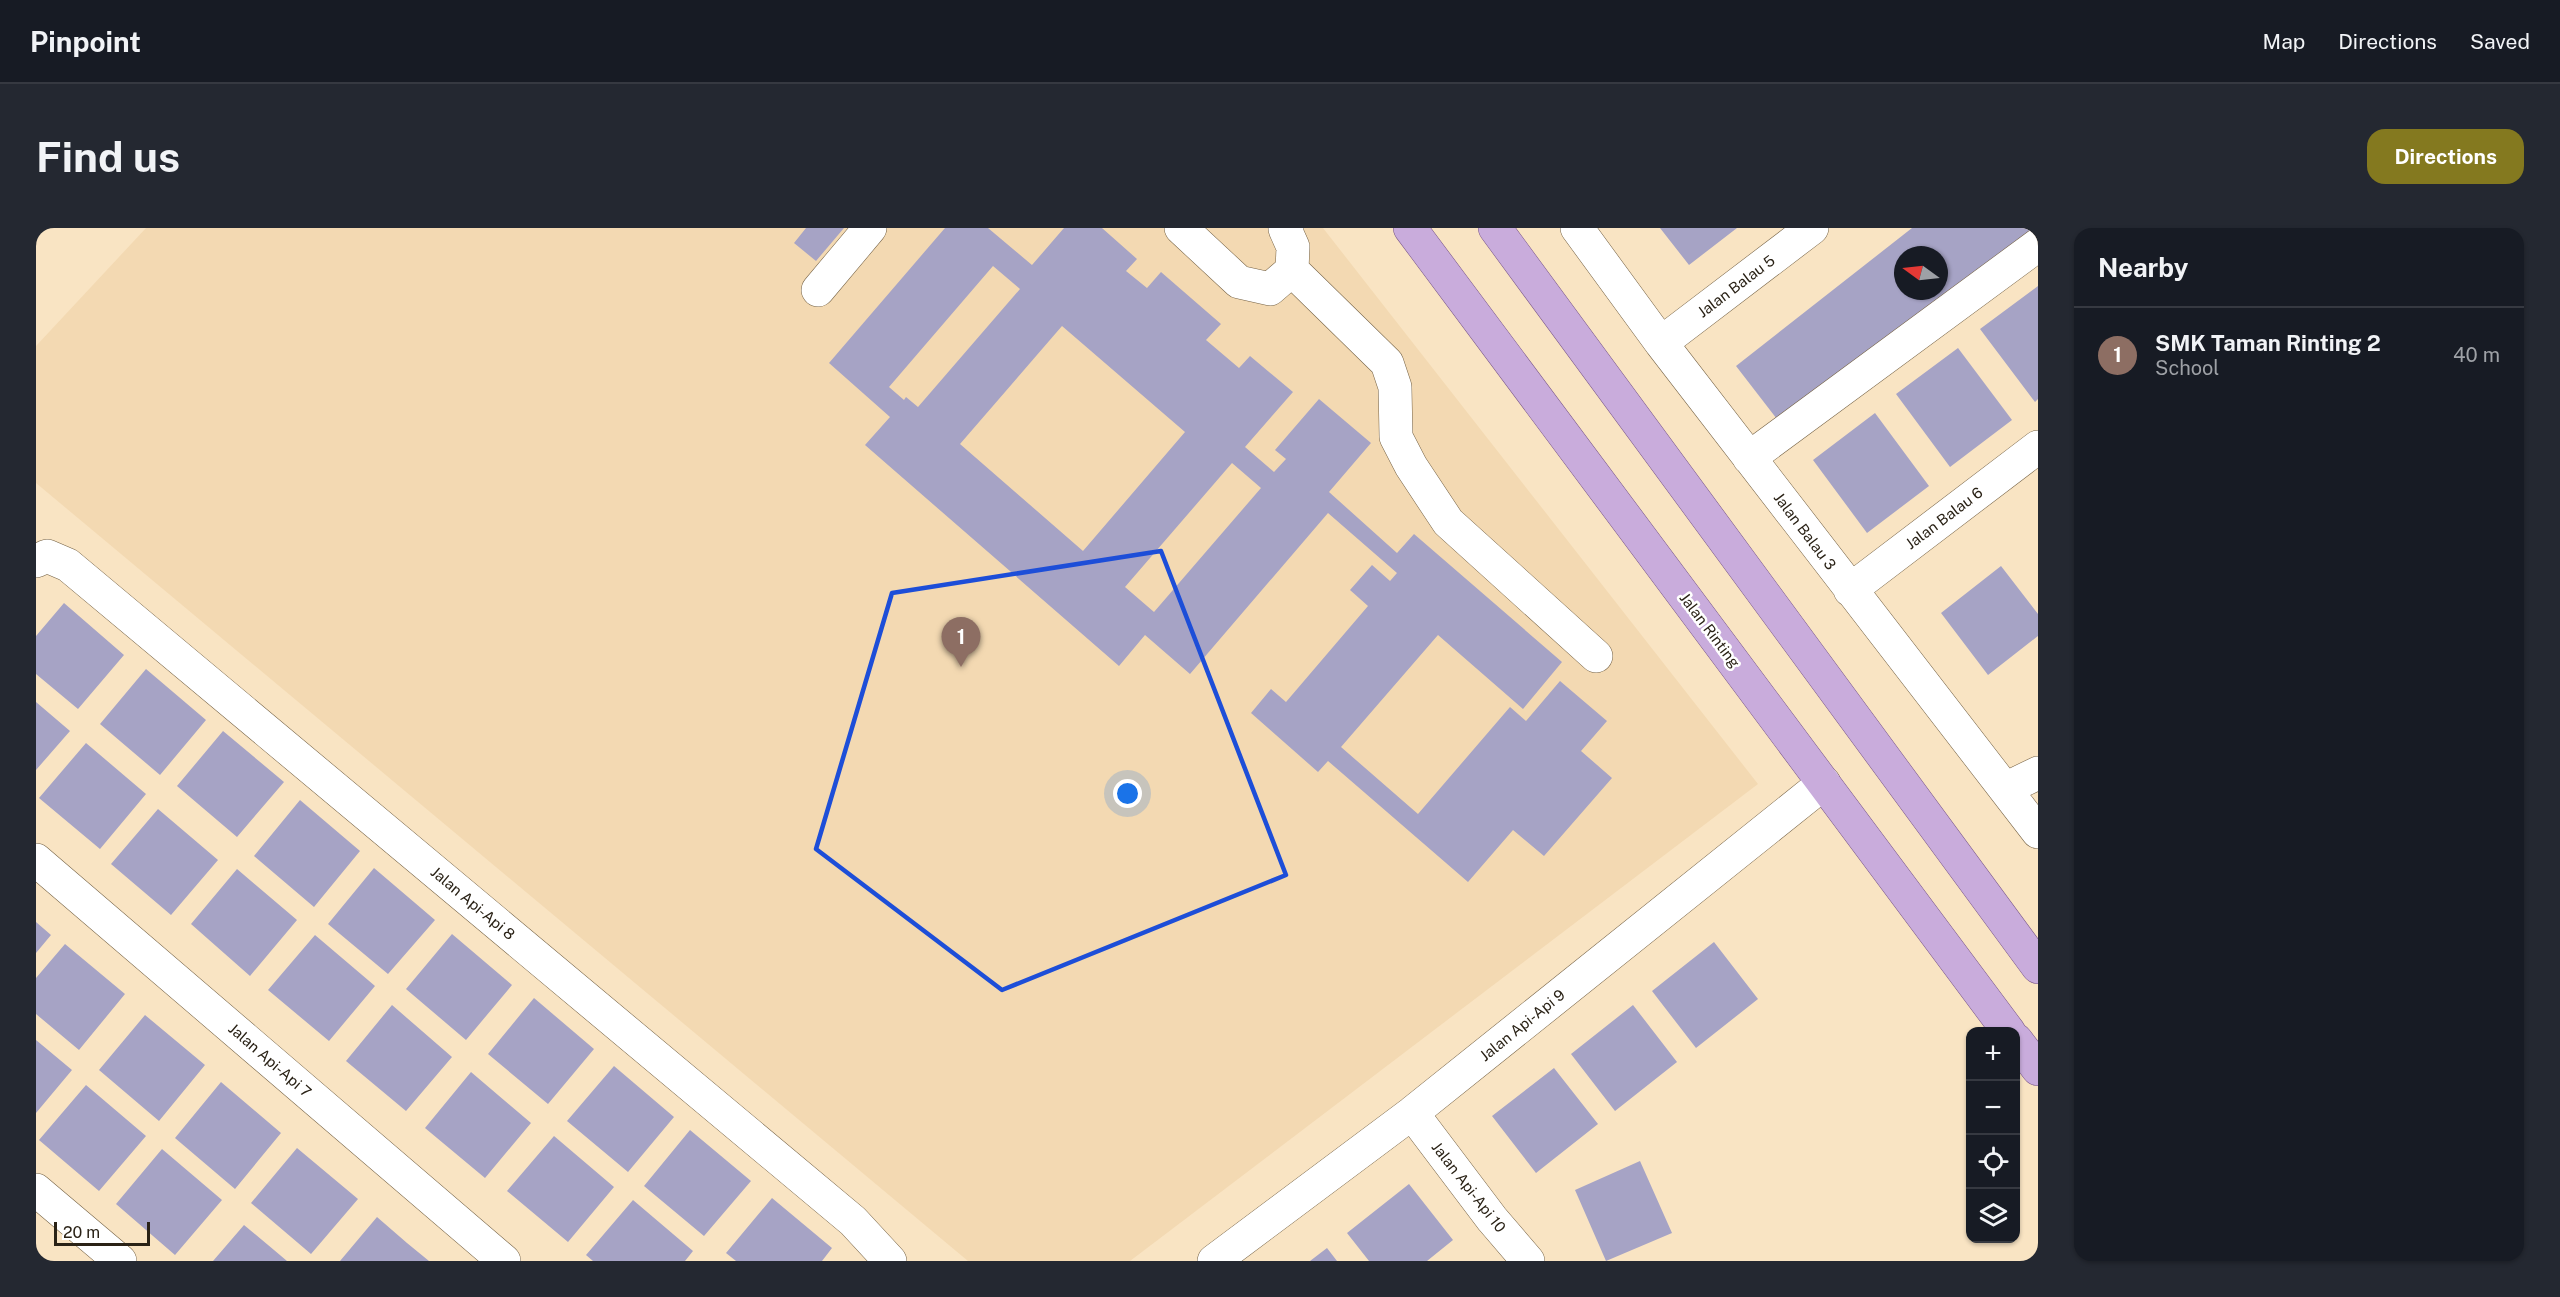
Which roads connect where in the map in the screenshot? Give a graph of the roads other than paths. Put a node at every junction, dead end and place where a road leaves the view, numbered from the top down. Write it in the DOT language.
graph roads {
  1 [pos="870,228"];
  2 [pos="1181,228"];
  3 [pos="1285,228"];
  4 [pos="1410,228"];
  5 [pos="1495,228"];
  6 [pos="1577,228"];
  7 [pos="1812,228"];
  8 [pos="2038,246"];
  9 [pos="1292,270"];
  10 [pos="818,290"];
  11 [pos="1660,343"];
  12 [pos="2038,447"];
  13 [pos="1749,458"];
  14 [pos="42,559"];
  15 [pos="1850,590"];
  16 [pos="1596,656"];
  17 [pos="2038,773"];
  18 [pos="1824,783"];
  19 [pos="2005,789"];
  20 [pos="2038,832"];
  21 [pos="36,860"];
  22 [pos="2038,968"];
  23 [pos="2005,1027"];
  24 [pos="2020,1045"];
  25 [pos="2038,1069"];
  26 [pos="1412,1113"];
  27 [pos="36,1190"];
  28 [pos="120,1261"];
  29 [pos="504,1261"];
  30 [pos="890,1261"];
  31 [pos="1214,1261"];
  32 [pos="1528,1261"];
  1 -- 10 [label="street"];
  2 -- 9 [label="street"];
  3 -- 9 [label="street"];
  4 -- 18 [label="main road, Jalan Rinting"];
  5 -- 22 [label="main road"];
  6 -- 11 [label="street, Jalan Balau 3"];
  7 -- 11 [label="street, Jalan Balau 5"];
  8 -- 13 [label="street"];
  9 -- 16 [label="street"];
  11 -- 13 [label="street, Jalan Balau 3"];
  12 -- 15 [label="street, Jalan Balau 6"];
  13 -- 15 [label="street, Jalan Balau 3"];
  14 -- 30 [label="street, Jalan Api-Api 8"];
  15 -- 19 [label="street, Jalan Balau 3"];
  17 -- 19 [label="street"];
  18 -- 23 [label="main road, Jalan Rinting"];
  18 -- 26 [label="street, Jalan Api-Api 9"];
  19 -- 20 [label="street, Jalan Balau 3"];
  21 -- 29 [label="street, Jalan Api-Api 7"];
  24 -- 25 [label="main road"];
  26 -- 31 [label="street, Jalan Api-Api 9"];
  26 -- 32 [label="street, Jalan Api-Api 10"];
  27 -- 28 [label="street"];
}
